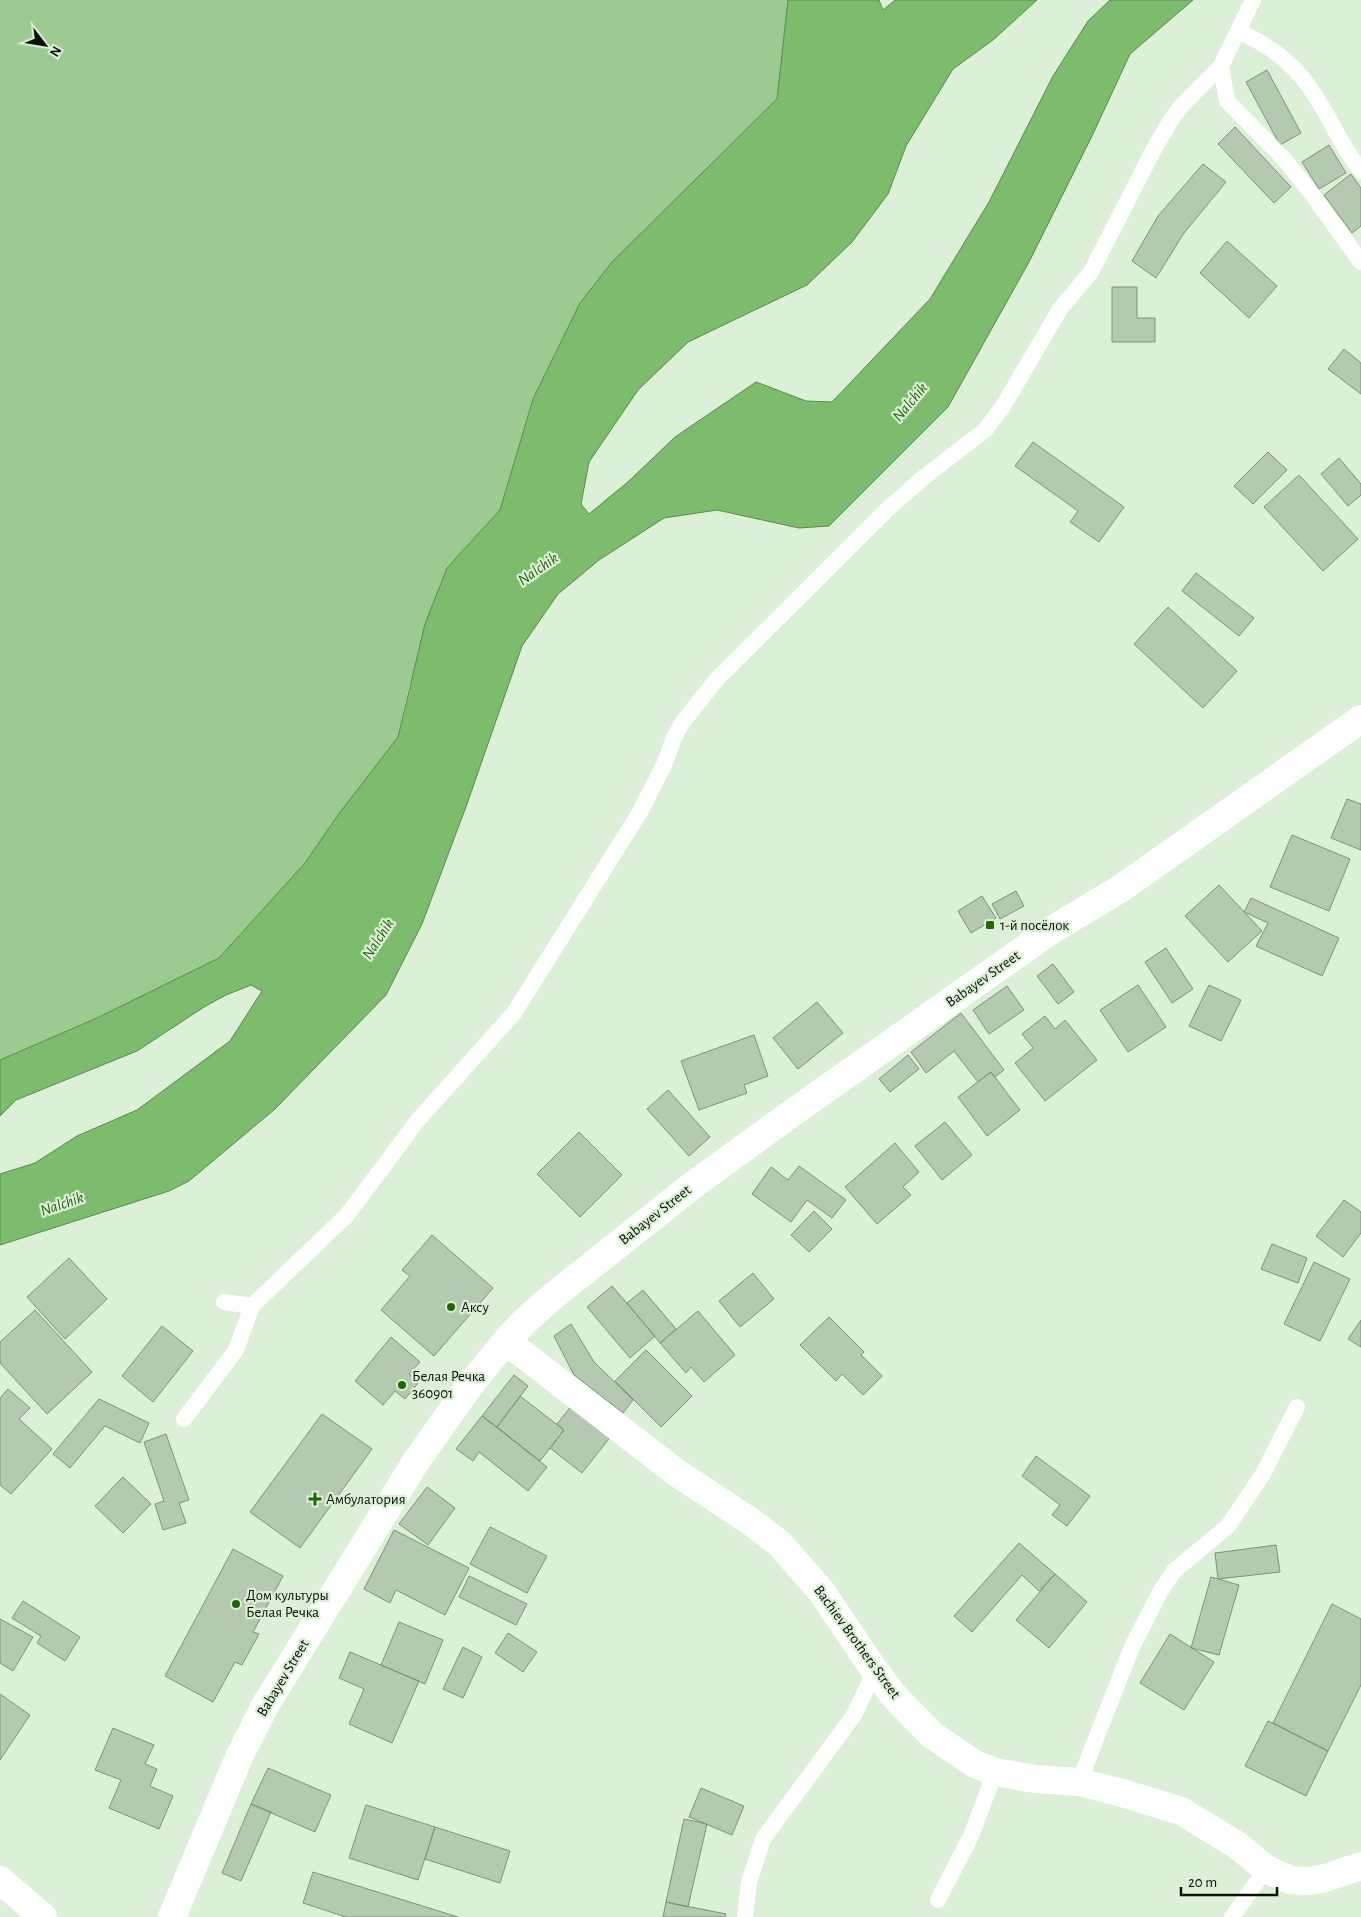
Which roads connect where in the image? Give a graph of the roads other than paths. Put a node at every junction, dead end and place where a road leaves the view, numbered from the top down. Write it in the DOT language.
graph roads {
  1 [pos="1253,0"];
  2 [pos="1238,32"];
  3 [pos="1221,66"];
  4 [pos="1361,171"];
  5 [pos="1361,262"];
  6 [pos="1361,719"];
  7 [pos="224,1302"];
  8 [pos="252,1306"];
  9 [pos="506,1341"];
  10 [pos="1297,1407"];
  11 [pos="184,1418"];
  12 [pos="875,1671"];
  13 [pos="995,1772"];
  14 [pos="1079,1782"];
  15 [pos="1361,1866"];
  16 [pos="1266,1869"];
  17 [pos="0,1880"];
  18 [pos="938,1900"];
  19 [pos="43,1917"];
  20 [pos="172,1917"];
  21 [pos="745,1917"];
  22 [pos="1232,1917"];
  1 -- 2 [label="lane"];
  2 -- 3 [label="lane"];
  2 -- 4 [label="lane"];
  3 -- 5 [label="lane"];
  3 -- 8 [label="lane"];
  6 -- 9 [label="street, Babayev Street"];
  7 -- 8 [label="lane"];
  8 -- 11 [label="lane"];
  9 -- 12 [label="street, Bachiev Brothers Street"];
  9 -- 20 [label="street, Babayev Street"];
  10 -- 14 [label="lane"];
  12 -- 13 [label="street, Bachiev Brothers Street"];
  12 -- 21 [label="lane"];
  13 -- 14 [label="street, Bachiev Brothers Street"];
  13 -- 18 [label="lane"];
  14 -- 16 [label="street, Bachiev Brothers Street"];
  15 -- 16 [label="street, Bachiev Brothers Street"];
  16 -- 22 [label="lane"];
  17 -- 19 [label="street"];
}
